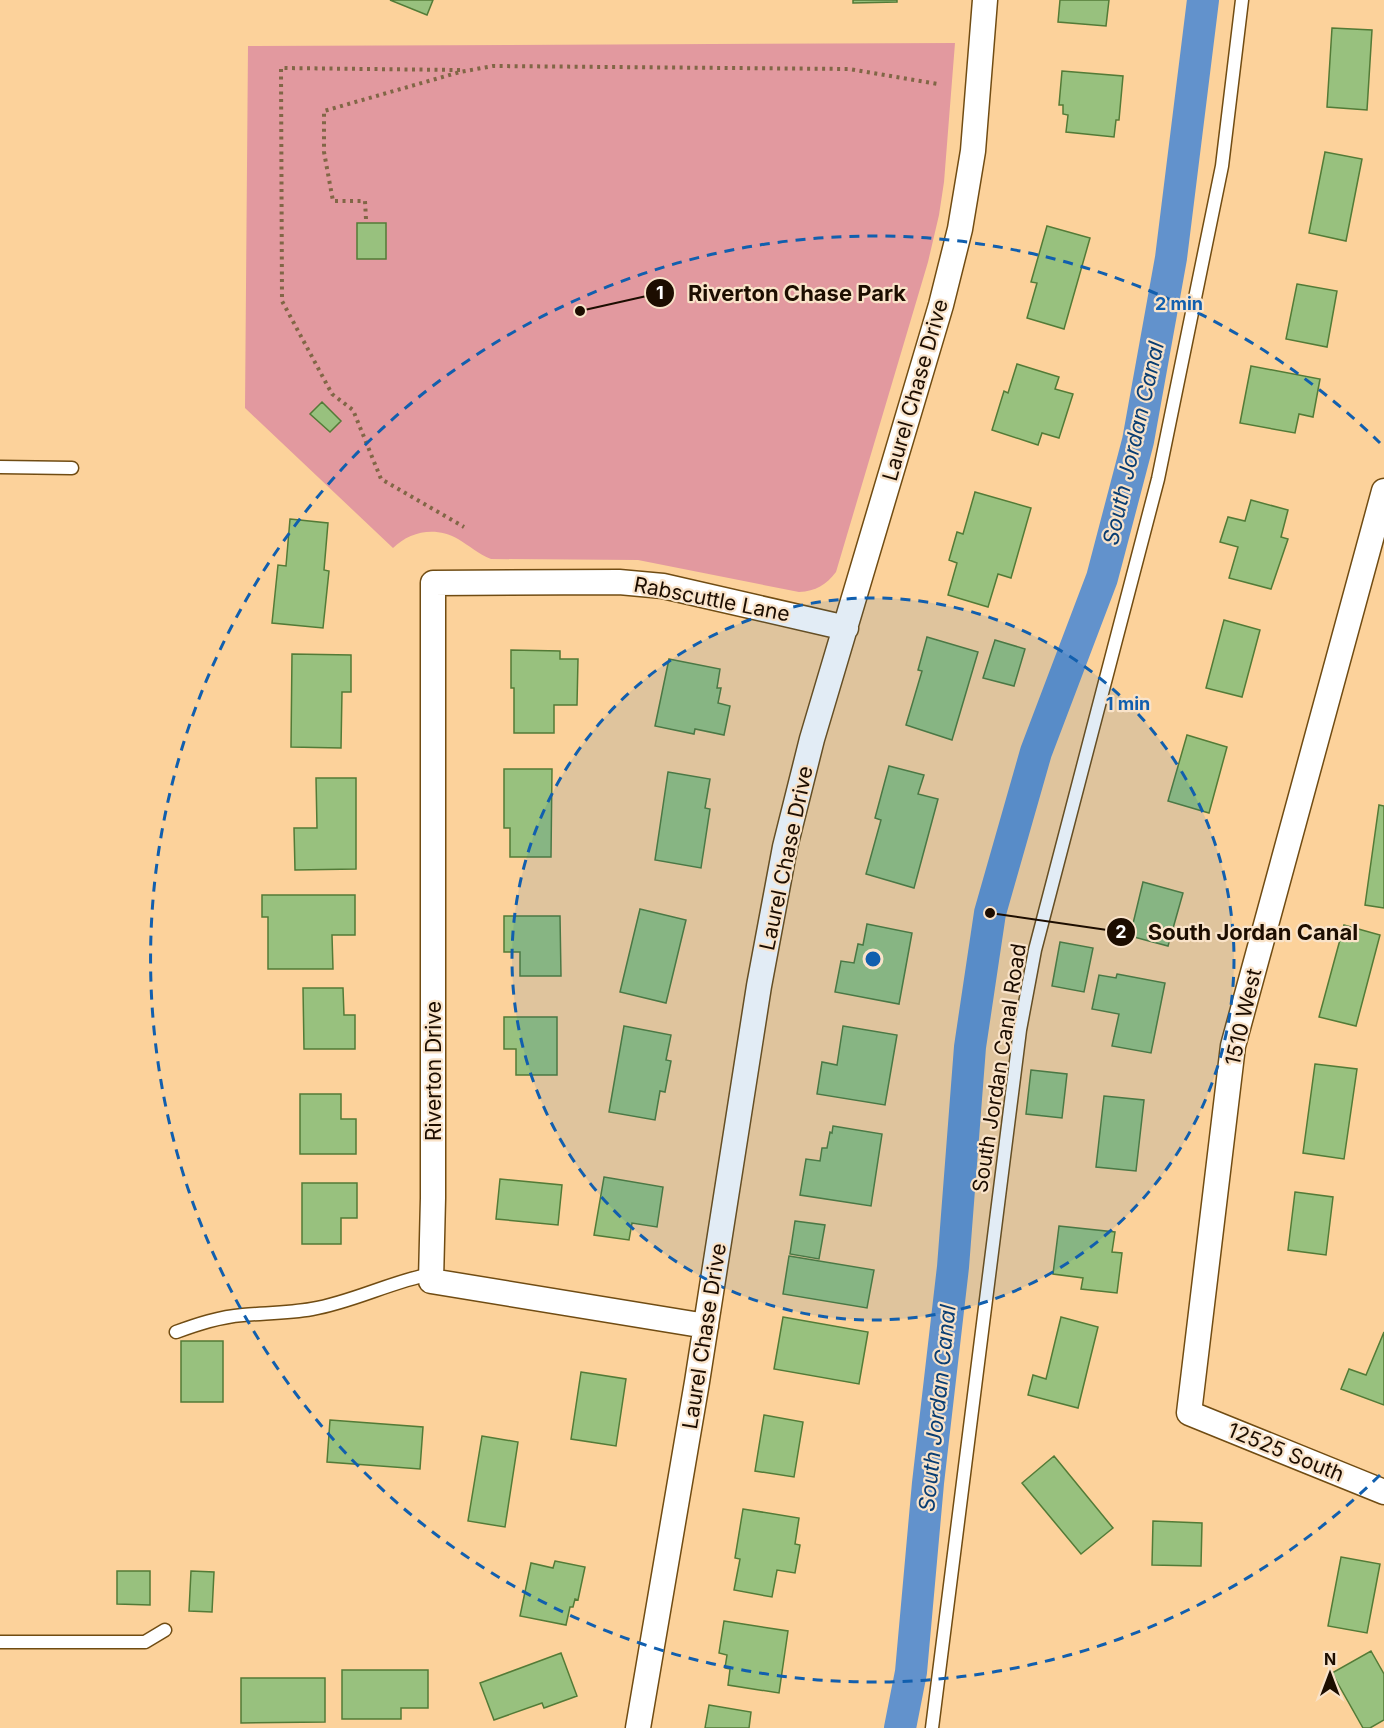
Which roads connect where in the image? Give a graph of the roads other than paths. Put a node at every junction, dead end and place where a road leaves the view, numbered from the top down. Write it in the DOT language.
graph roads {
  1 [pos="985,0"];
  2 [pos="1242,0"];
  3 [pos="0,466"];
  4 [pos="72,468"];
  5 [pos="1384,491"];
  6 [pos="433,583"];
  7 [pos="846,628"];
  8 [pos="431,1274"];
  9 [pos="706,1326"];
  10 [pos="176,1332"];
  11 [pos="1189,1413"];
  12 [pos="1384,1492"];
  13 [pos="165,1630"];
  14 [pos="0,1642"];
  15 [pos="638,1728"];
  16 [pos="932,1728"];
  1 -- 7 [label="street, Laurel Chase Drive"];
  2 -- 16 [label="lane, South Jordan Canal Road"];
  3 -- 4 [label="lane"];
  5 -- 11 [label="street, 1510 West"];
  6 -- 7 [label="street, Rabscuttle Lane"];
  6 -- 8 [label="street, Riverton Drive"];
  7 -- 9 [label="street, Laurel Chase Drive"];
  8 -- 9 [label="street"];
  8 -- 10 [label="lane"];
  9 -- 15 [label="street, Laurel Chase Drive"];
  11 -- 12 [label="street, 12525 South"];
  13 -- 14 [label="lane"];
}
